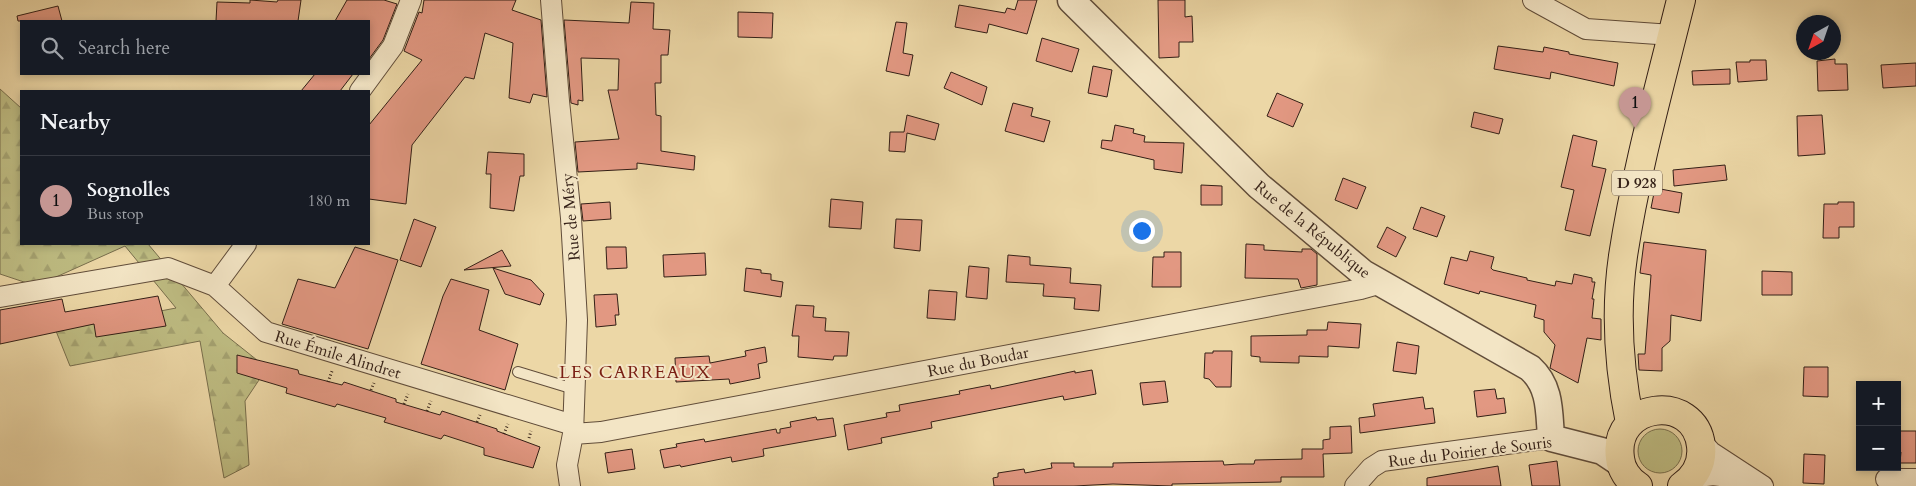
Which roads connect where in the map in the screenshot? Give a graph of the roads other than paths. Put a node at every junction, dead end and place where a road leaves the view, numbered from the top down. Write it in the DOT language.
graph roads {
  1 [pos="411,0"];
  2 [pos="551,0"];
  3 [pos="1071,0"];
  4 [pos="1534,0"];
  5 [pos="1680,0"];
  6 [pos="1672,35"];
  7 [pos="361,90"];
  8 [pos="245,245"];
  9 [pos="1382,283"];
  10 [pos="215,286"];
  11 [pos="0,297"];
  12 [pos="1623,370"];
  13 [pos="518,372"];
  14 [pos="574,390"];
  15 [pos="1657,410"];
  16 [pos="1627,426"];
  17 [pos="573,429"];
  18 [pos="1550,431"];
  19 [pos="1700,440"];
  20 [pos="1620,463"];
  21 [pos="566,465"];
  22 [pos="1886,479"];
  23 [pos="1916,479"];
  24 [pos="1687,482"];
  25 [pos="1759,483"];
  26 [pos="557,486"];
  27 [pos="570,486"];
  28 [pos="1355,486"];
  29 [pos="1638,486"];
  1 -- 7 [label="street"];
  2 -- 14 [label="street, Rue de Méry"];
  3 -- 9 [label="street, Rue de la République"];
  4 -- 6 [label="street"];
  5 -- 6 [label="main road, D 928"];
  6 -- 12 [label="main road, D 928"];
  8 -- 10 [label="street"];
  9 -- 17 [label="street, Rue du Boudar"];
  9 -- 18 [label="street, Rue de la République"];
  10 -- 11 [label="street, Rue Émile Alindret"];
  10 -- 17 [label="street, Rue Émile Alindret"];
  12 -- 15 [label="main road"];
  12 -- 16 [label="main road"];
  13 -- 14 [label="lane"];
  14 -- 17 [label="street, Rue de Méry"];
  15 -- 16 [label="main road"];
  15 -- 19 [label="main road"];
  16 -- 18 [label="street, Rue du Poirier de Souris"];
  16 -- 20 [label="main road"];
  17 -- 21 [label="street, Rue de Méry"];
  18 -- 20 [label="street, Rue du Poirier de Souris"];
  18 -- 28 [label="street, Rue du Poirier de Souris"];
  19 -- 24 [label="main road"];
  19 -- 25 [label="street"];
  20 -- 29 [label="main road"];
  21 -- 26 [label="street"];
  21 -- 27 [label="street"];
  22 -- 23 [label="street"];
  24 -- 25 [label="street"];
}
